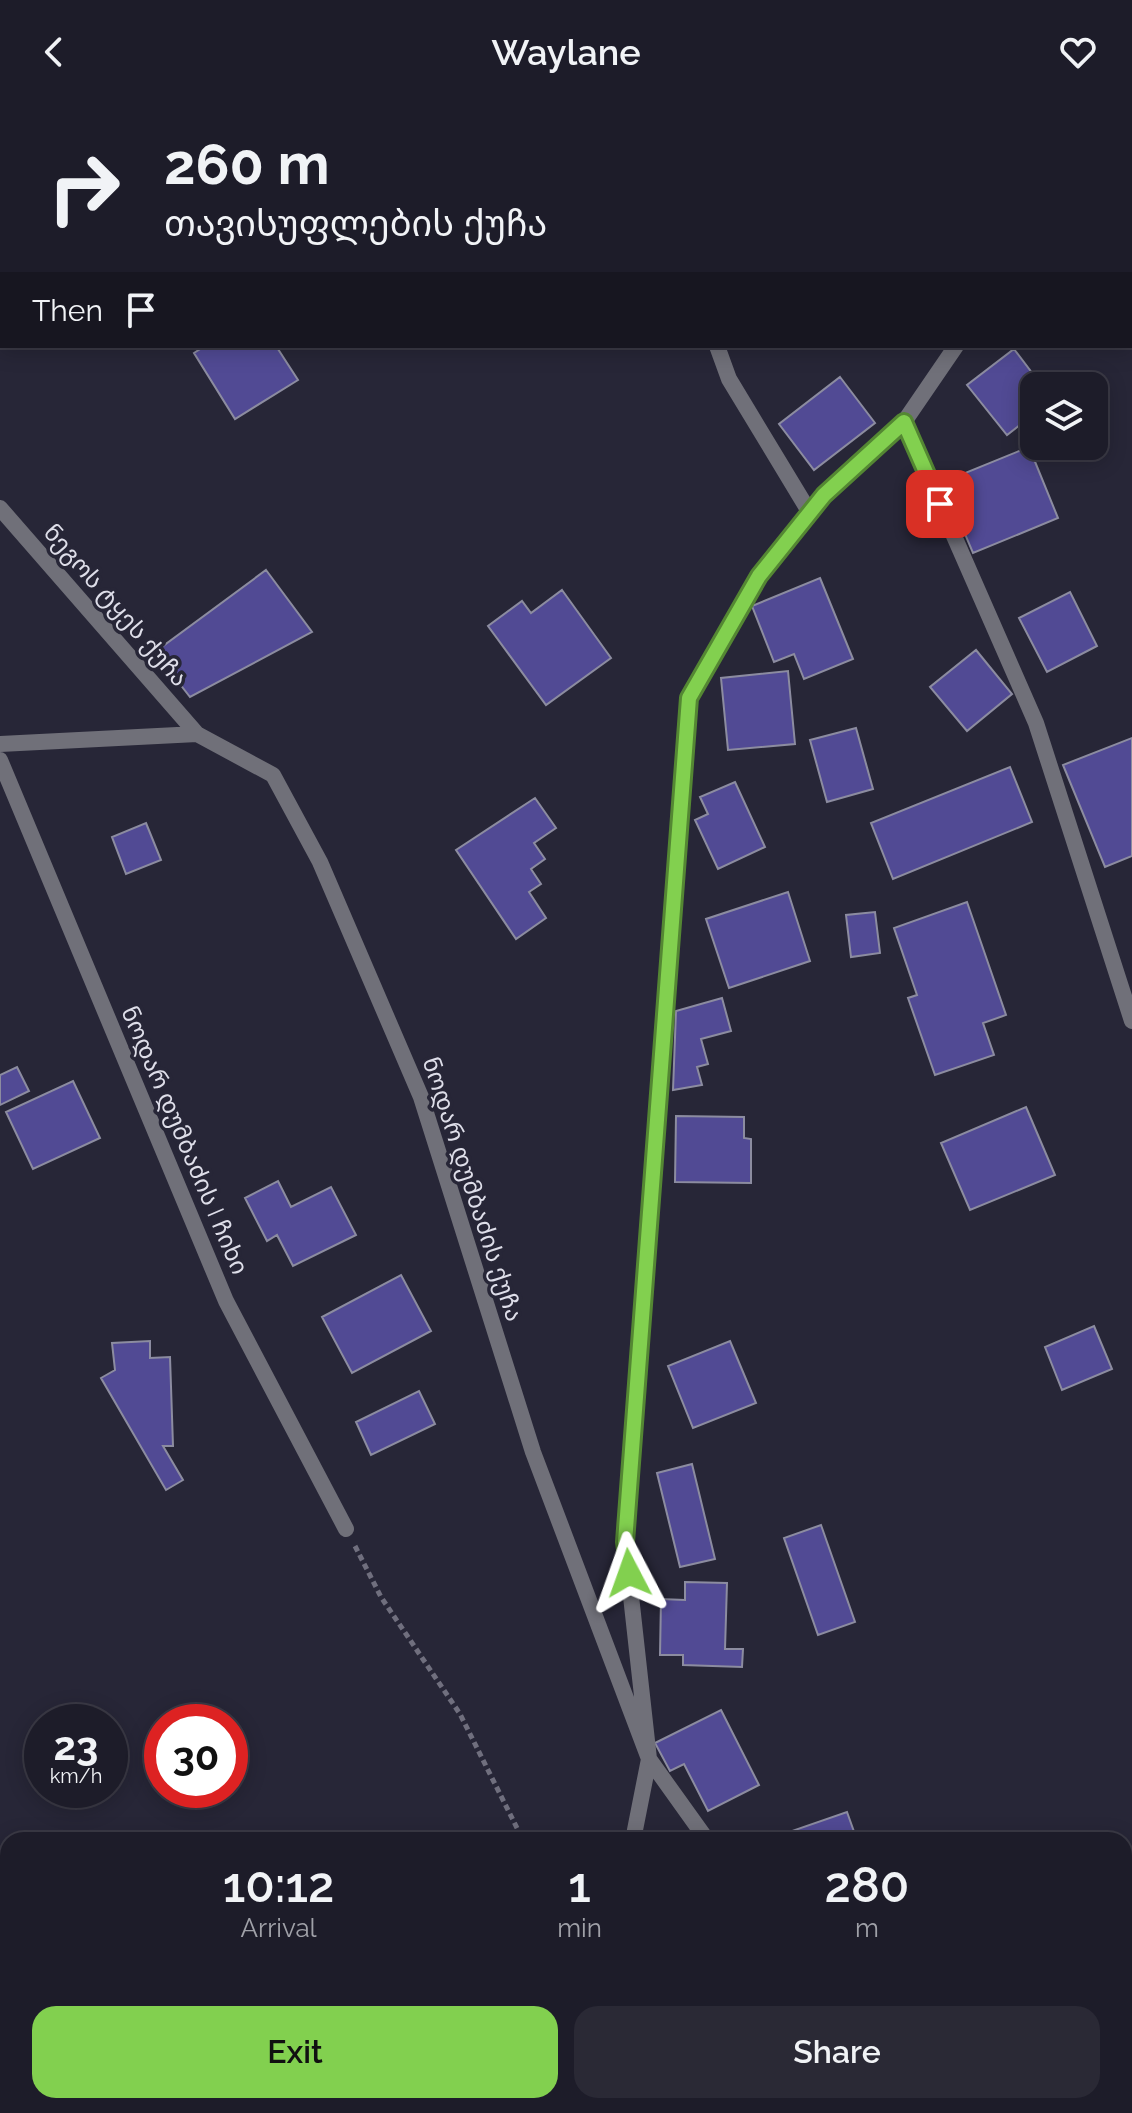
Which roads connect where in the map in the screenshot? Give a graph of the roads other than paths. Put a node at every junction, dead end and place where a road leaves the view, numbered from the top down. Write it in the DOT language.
graph roads {
  1 [pos="718,348"];
  2 [pos="955,348"];
  3 [pos="904,422"];
  4 [pos="0,508"];
  5 [pos="810,513"];
  6 [pos="197,734"];
  7 [pos="0,744"];
  8 [pos="0,760"];
  9 [pos="1132,1021"];
  10 [pos="346,1529"];
  11 [pos="649,1759"];
  12 [pos="635,1832"];
  13 [pos="701,1832"];
  1 -- 5 [label="street"];
  2 -- 3 [label="street"];
  3 -- 5 [label="street"];
  3 -- 9 [label="street"];
  4 -- 6 [label="street, ნეგოს ტყეს ქუჩა"];
  5 -- 11 [label="street"];
  6 -- 7 [label="street"];
  6 -- 11 [label="street, ნოდარ დუმბაძის ქუჩა"];
  8 -- 10 [label="street, ნოდარ დუმბაძის I ჩიხი"];
  11 -- 12 [label="street"];
  11 -- 13 [label="street"];
}
